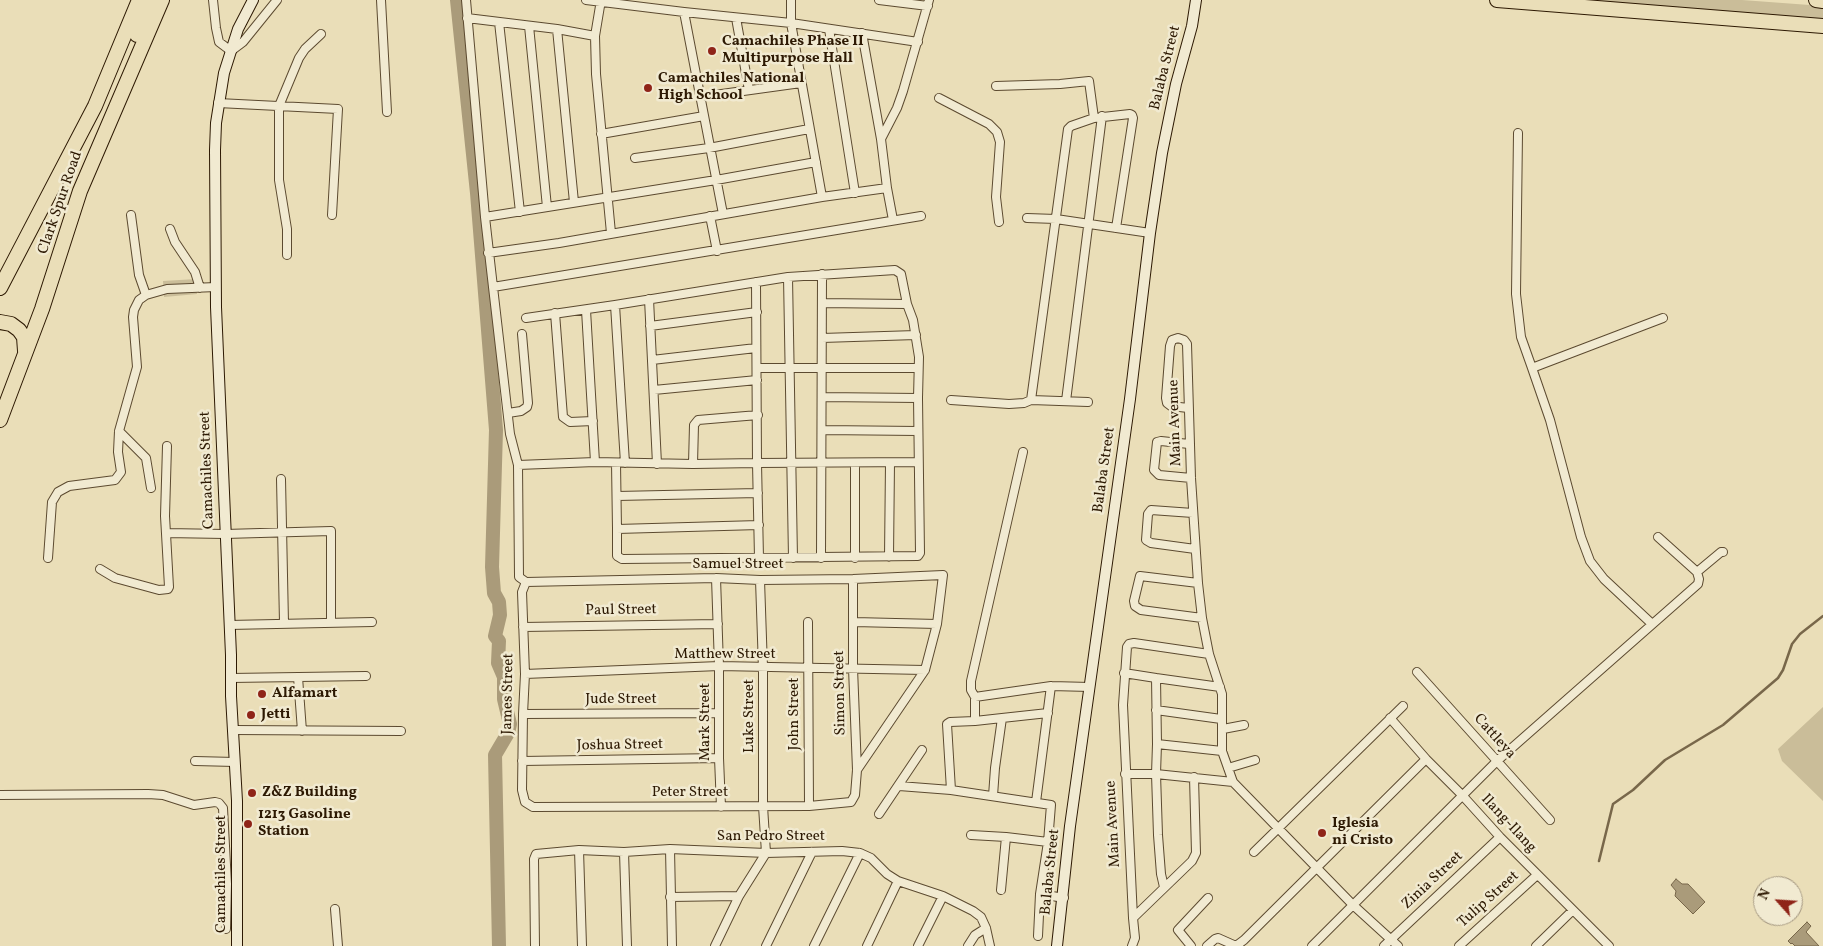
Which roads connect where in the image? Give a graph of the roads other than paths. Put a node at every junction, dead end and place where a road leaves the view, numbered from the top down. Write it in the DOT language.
graph roads {
  1 [pos="139,0"];
  2 [pos="150,0"];
  3 [pos="162,0"];
  4 [pos="213,0"];
  5 [pos="253,0"];
  6 [pos="276,0"];
  7 [pos="381,0"];
  8 [pos="466,0"];
  9 [pos="586,0"];
  10 [pos="791,0"];
  11 [pos="879,0"];
  12 [pos="1196,0"];
  13 [pos="1497,0"];
  14 [pos="1816,0"];
  15 [pos="1823,0"];
  16 [pos="601,1"];
  17 [pos="929,3"];
  18 [pos="684,12"];
  19 [pos="467,18"];
  20 [pos="736,18"];
  21 [pos="499,22"];
  22 [pos="791,23"];
  23 [pos="528,26"];
  24 [pos="1823,26"];
  25 [pos="557,29"];
  26 [pos="829,29"];
  27 [pos="862,33"];
  28 [pos="321,34"];
  29 [pos="595,36"];
  30 [pos="918,42"];
  31 [pos="231,50"];
  32 [pos="801,83"];
  33 [pos="996,86"];
  34 [pos="749,90"];
  35 [pos="700,97"];
  36 [pos="939,98"];
  37 [pos="218,103"];
  38 [pos="279,106"];
  39 [pos="387,112"];
  40 [pos="704,116"];
  41 [pos="1102,116"];
  42 [pos="1094,118"];
  43 [pos="810,129"];
  44 [pos="1518,133"];
  45 [pos="601,134"];
  46 [pos="881,139"];
  47 [pos="709,148"];
  48 [pos="635,158"];
  49 [pos="816,162"];
  50 [pos="716,180"];
  51 [pos="887,188"];
  52 [pos="80,191"];
  53 [pos="855,193"];
  54 [pos="822,197"];
  55 [pos="606,198"];
  56 [pos="574,202"];
  57 [pos="547,207"];
  58 [pos="520,212"];
  59 [pos="723,214"];
  60 [pos="131,215"];
  61 [pos="332,215"];
  62 [pos="710,216"];
  63 [pos="921,216"];
  64 [pos="485,217"];
  65 [pos="1027,218"];
  66 [pos="1056,219"];
  67 [pos="894,220"];
  68 [pos="999,222"];
  69 [pos="1088,224"];
  70 [pos="1116,228"];
  71 [pos="170,229"];
  72 [pos="611,233"];
  73 [pos="1150,233"];
  74 [pos="716,251"];
  75 [pos="488,253"];
  76 [pos="287,255"];
  77 [pos="822,274"];
  78 [pos="788,277"];
  79 [pos="756,282"];
  80 [pos="493,287"];
  81 [pos="0,288"];
  82 [pos="200,288"];
  83 [pos="216,288"];
  84 [pos="146,295"];
  85 [pos="649,299"];
  86 [pos="822,303"];
  87 [pos="907,304"];
  88 [pos="615,305"];
  89 [pos="586,310"];
  90 [pos="757,312"];
  91 [pos="555,314"];
  92 [pos="526,318"];
  93 [pos="1663,318"];
  94 [pos="0,322"];
  95 [pos="650,326"];
  96 [pos="522,334"];
  97 [pos="916,335"];
  98 [pos="822,338"];
  99 [pos="756,348"];
  100 [pos="24,359"];
  101 [pos="652,360"];
  102 [pos="757,368"];
  103 [pos="822,368"];
  104 [pos="918,368"];
  105 [pos="1532,368"];
  106 [pos="790,369"];
  107 [pos="757,380"];
  108 [pos="654,390"];
  109 [pos="822,398"];
  110 [pos="918,398"];
  111 [pos="951,400"];
  112 [pos="1031,400"];
  113 [pos="1066,401"];
  114 [pos="1088,402"];
  115 [pos="1188,408"];
  116 [pos="508,413"];
  117 [pos="758,415"];
  118 [pos="0,420"];
  119 [pos="593,421"];
  120 [pos="822,430"];
  121 [pos="119,431"];
  122 [pos="918,431"];
  123 [pos="1189,444"];
  124 [pos="167,446"];
  125 [pos="1023,452"];
  126 [pos="595,462"];
  127 [pos="918,462"];
  128 [pos="616,463"];
  129 [pos="625,463"];
  130 [pos="757,463"];
  131 [pos="790,463"];
  132 [pos="822,463"];
  133 [pos="855,463"];
  134 [pos="890,463"];
  135 [pos="657,464"];
  136 [pos="693,464"];
  137 [pos="518,465"];
  138 [pos="1191,478"];
  139 [pos="281,479"];
  140 [pos="151,488"];
  141 [pos="758,493"];
  142 [pos="616,496"];
  143 [pos="1193,513"];
  144 [pos="759,525"];
  145 [pos="617,529"];
  146 [pos="166,533"];
  147 [pos="282,533"];
  148 [pos="225,534"];
  149 [pos="1658,537"];
  150 [pos="1195,549"];
  151 [pos="1723,552"];
  152 [pos="889,557"];
  153 [pos="48,558"];
  154 [pos="759,558"];
  155 [pos="793,558"];
  156 [pos="821,558"];
  157 [pos="855,558"];
  158 [pos="100,569"];
  159 [pos="1697,572"];
  160 [pos="716,578"];
  161 [pos="853,579"];
  162 [pos="760,580"];
  163 [pos="529,582"];
  164 [pos="1198,583"];
  165 [pos="1202,618"];
  166 [pos="372,622"];
  167 [pos="808,622"];
  168 [pos="854,622"];
  169 [pos="284,623"];
  170 [pos="331,623"];
  171 [pos="1651,623"];
  172 [pos="718,624"];
  173 [pos="937,624"];
  174 [pos="229,625"];
  175 [pos="523,627"];
  176 [pos="1209,654"];
  177 [pos="719,666"];
  178 [pos="763,668"];
  179 [pos="809,668"];
  180 [pos="853,668"];
  181 [pos="925,670"];
  182 [pos="1417,672"];
  183 [pos="1124,673"];
  184 [pos="525,674"];
  185 [pos="366,676"];
  186 [pos="298,677"];
  187 [pos="231,678"];
  188 [pos="1156,678"];
  189 [pos="1051,686"];
  190 [pos="1090,686"];
  191 [pos="1220,687"];
  192 [pos="975,698"];
  193 [pos="1403,706"];
  194 [pos="1156,710"];
  195 [pos="719,713"];
  196 [pos="1048,713"];
  197 [pos="523,714"];
  198 [pos="1002,718"];
  199 [pos="1390,718"];
  200 [pos="1221,719"];
  201 [pos="975,721"];
  202 [pos="1244,725"];
  203 [pos="1223,729"];
  204 [pos="234,730"];
  205 [pos="302,731"];
  206 [pos="400,732"];
  207 [pos="1157,744"];
  208 [pos="922,750"];
  209 [pos="1222,751"];
  210 [pos="719,758"];
  211 [pos="1426,759"];
  212 [pos="1255,760"];
  213 [pos="195,761"];
  214 [pos="522,761"];
  215 [pos="1497,761"];
  216 [pos="235,762"];
  217 [pos="1228,768"];
  218 [pos="857,770"];
  219 [pos="1125,774"];
  220 [pos="1156,774"];
  221 [pos="1194,777"];
  222 [pos="1233,782"];
  223 [pos="899,786"];
  224 [pos="951,790"];
  225 [pos="0,795"];
  226 [pos="1462,795"];
  227 [pos="993,796"];
  228 [pos="1036,802"];
  229 [pos="848,803"];
  230 [pos="763,806"];
  231 [pos="809,806"];
  232 [pos="533,807"];
  233 [pos="721,807"];
  234 [pos="879,814"];
  235 [pos="1550,820"];
  236 [pos="1279,828"];
  237 [pos="971,835"];
  238 [pos="1006,837"];
  239 [pos="1500,837"];
  240 [pos="1048,842"];
  241 [pos="670,849"];
  242 [pos="578,850"];
  243 [pos="624,852"];
  244 [pos="812,852"];
  245 [pos="1254,852"];
  246 [pos="766,853"];
  247 [pos="860,853"];
  248 [pos="1317,868"];
  249 [pos="1537,875"];
  250 [pos="898,881"];
  251 [pos="1164,886"];
  252 [pos="1001,890"];
  253 [pos="1040,894"];
  254 [pos="739,896"];
  255 [pos="943,896"];
  256 [pos="670,897"];
  257 [pos="1064,898"];
  258 [pos="1208,898"];
  259 [pos="1353,906"];
  260 [pos="335,910"];
  261 [pos="1573,910"];
  262 [pos="1132,918"];
  263 [pos="986,928"];
  264 [pos="226,929"];
  265 [pos="1038,936"];
  266 [pos="1391,939"];
  267 [pos="237,946"];
  268 [pos="338,946"];
  269 [pos="535,946"];
  270 [pos="582,946"];
  271 [pos="627,946"];
  272 [pos="672,946"];
  273 [pos="715,946"];
  274 [pos="766,946"];
  275 [pos="814,946"];
  276 [pos="867,946"];
  277 [pos="918,946"];
  278 [pos="968,946"];
  279 [pos="990,946"];
  280 [pos="1057,946"];
  281 [pos="1132,946"];
  282 [pos="1191,946"];
  283 [pos="1207,946"];
  284 [pos="1312,946"];
  285 [pos="1384,946"];
  286 [pos="1398,946"];
  287 [pos="1459,946"];
  288 [pos="1536,946"];
  289 [pos="1610,946"];
  1 -- 81 [label="highway, Clark Spur Road"];
  2 -- 52 [label="highway"];
  3 -- 52 [label="highway, Clark Spur Road"];
  4 -- 31 [label="street"];
  5 -- 31 [label="street, Camachiles Street"];
  6 -- 31 [label="street"];
  7 -- 39 [label="street"];
  8 -- 19 [label="street"];
  9 -- 16 [label="street"];
  10 -- 22 [label="street"];
  11 -- 17 [label="street"];
  12 -- 73 [label="street, Balaba Street"];
  13 -- 24 [label="highway"];
  14 -- 15 [label="highway"];
  16 -- 18 [label="street"];
  16 -- 29 [label="street"];
  17 -- 30 [label="street"];
  18 -- 20 [label="street"];
  18 -- 35 [label="street"];
  19 -- 21 [label="street"];
  19 -- 64 [label="street"];
  20 -- 22 [label="street"];
  20 -- 34 [label="street"];
  21 -- 23 [label="street"];
  21 -- 58 [label="street"];
  22 -- 26 [label="street"];
  22 -- 32 [label="street"];
  23 -- 25 [label="street"];
  23 -- 57 [label="street"];
  25 -- 29 [label="street"];
  25 -- 56 [label="street"];
  26 -- 27 [label="street"];
  26 -- 53 [label="street"];
  27 -- 30 [label="street"];
  27 -- 46 [label="street"];
  28 -- 38 [label="street"];
  29 -- 45 [label="street"];
  30 -- 46 [label="street"];
  31 -- 37 [label="street, Camachiles Street"];
  32 -- 34 [label="street"];
  32 -- 43 [label="street"];
  33 -- 42 [label="street"];
  34 -- 35 [label="street"];
  35 -- 40 [label="street"];
  36 -- 68 [label="street"];
  37 -- 38 [label="street"];
  37 -- 83 [label="street, Camachiles Street"];
  38 -- 61 [label="street"];
  38 -- 76 [label="street"];
  40 -- 45 [label="street"];
  40 -- 47 [label="street"];
  41 -- 42 [label="street"];
  41 -- 69 [label="street"];
  41 -- 70 [label="street"];
  42 -- 66 [label="street"];
  43 -- 47 [label="street"];
  43 -- 49 [label="street"];
  44 -- 105 [label="street"];
  45 -- 55 [label="street"];
  46 -- 51 [label="street"];
  47 -- 48 [label="street"];
  47 -- 50 [label="street"];
  49 -- 50 [label="street"];
  49 -- 54 [label="street"];
  50 -- 55 [label="street"];
  50 -- 59 [label="street"];
  51 -- 53 [label="street"];
  51 -- 67 [label="street"];
  52 -- 100 [label="highway, Clark Spur Road"];
  53 -- 54 [label="street"];
  54 -- 59 [label="street"];
  55 -- 56 [label="street"];
  55 -- 72 [label="street"];
  56 -- 57 [label="street"];
  57 -- 58 [label="street"];
  58 -- 64 [label="street"];
  59 -- 62 [label="street"];
  60 -- 84 [label="street"];
  62 -- 72 [label="street"];
  62 -- 74 [label="street"];
  63 -- 67 [label="street"];
  64 -- 75 [label="street"];
  65 -- 66 [label="street"];
  66 -- 69 [label="street"];
  66 -- 112 [label="street"];
  67 -- 74 [label="street"];
  69 -- 70 [label="street"];
  69 -- 113 [label="street"];
  70 -- 73 [label="street"];
  71 -- 82 [label="street"];
  72 -- 75 [label="street"];
  73 -- 190 [label="street, Balaba Street"];
  74 -- 80 [label="street"];
  75 -- 80 [label="street"];
  77 -- 78 [label="street"];
  77 -- 86 [label="street"];
  77 -- 87 [label="street"];
  78 -- 79 [label="street"];
  78 -- 106 [label="street"];
  79 -- 85 [label="street"];
  79 -- 90 [label="street"];
  80 -- 116 [label="street"];
  82 -- 83 [label="street"];
  82 -- 84 [label="street"];
  83 -- 148 [label="street, Camachiles Street"];
  84 -- 121 [label="street"];
  85 -- 88 [label="street"];
  85 -- 95 [label="street"];
  86 -- 87 [label="street"];
  86 -- 98 [label="street"];
  87 -- 97 [label="street"];
  88 -- 89 [label="street"];
  88 -- 129 [label="street"];
  89 -- 91 [label="street"];
  89 -- 119 [label="street"];
  90 -- 95 [label="street"];
  90 -- 99 [label="street"];
  91 -- 92 [label="street"];
  91 -- 119 [label="street"];
  93 -- 105 [label="street"];
  94 -- 100 [label="highway"];
  95 -- 101 [label="street"];
  96 -- 116 [label="street"];
  97 -- 98 [label="street"];
  97 -- 104 [label="street"];
  98 -- 103 [label="street"];
  99 -- 101 [label="street"];
  99 -- 102 [label="street"];
  100 -- 118 [label="highway, Clark Spur Road"];
  101 -- 108 [label="street"];
  102 -- 106 [label="street"];
  102 -- 107 [label="street"];
  103 -- 104 [label="street"];
  103 -- 106 [label="street"];
  103 -- 109 [label="street"];
  104 -- 110 [label="street"];
  105 -- 171 [label="street"];
  106 -- 131 [label="street"];
  107 -- 108 [label="street"];
  107 -- 117 [label="street"];
  108 -- 135 [label="street"];
  109 -- 110 [label="street"];
  109 -- 120 [label="street"];
  110 -- 122 [label="street"];
  111 -- 112 [label="street"];
  112 -- 113 [label="street"];
  113 -- 114 [label="street"];
  115 -- 115 [label="street, Main Avenue"];
  115 -- 123 [label="street, Main Avenue"];
  116 -- 137 [label="street"];
  117 -- 130 [label="street"];
  117 -- 136 [label="street"];
  119 -- 126 [label="street"];
  120 -- 122 [label="street"];
  120 -- 132 [label="street"];
  121 -- 140 [label="street"];
  121 -- 153 [label="street"];
  122 -- 127 [label="street"];
  123 -- 138 [label="street, Main Avenue"];
  123 -- 138 [label="street, Main Avenue"];
  124 -- 146 [label="street"];
  125 -- 192 [label="street"];
  126 -- 128 [label="street"];
  126 -- 137 [label="street"];
  127 -- 134 [label="street"];
  127 -- 152 [label="street"];
  128 -- 129 [label="street"];
  128 -- 142 [label="street"];
  129 -- 135 [label="street"];
  130 -- 131 [label="street"];
  130 -- 136 [label="street"];
  130 -- 141 [label="street"];
  131 -- 132 [label="street"];
  131 -- 155 [label="street"];
  132 -- 133 [label="street"];
  132 -- 156 [label="street"];
  133 -- 134 [label="street"];
  133 -- 157 [label="street"];
  134 -- 152 [label="street"];
  135 -- 136 [label="street"];
  137 -- 163 [label="street"];
  138 -- 143 [label="street, Main Avenue"];
  139 -- 147 [label="street"];
  141 -- 142 [label="street"];
  141 -- 144 [label="street"];
  142 -- 145 [label="street"];
  143 -- 150 [label="street, Main Avenue"];
  143 -- 150 [label="street"];
  144 -- 145 [label="street"];
  144 -- 154 [label="street"];
  145 -- 154 [label="street"];
  146 -- 148 [label="street"];
  146 -- 158 [label="street"];
  147 -- 148 [label="street"];
  147 -- 169 [label="street"];
  147 -- 170 [label="street"];
  148 -- 174 [label="street, Camachiles Street"];
  149 -- 159 [label="street"];
  150 -- 164 [label="street, Main Avenue"];
  151 -- 159 [label="street"];
  152 -- 157 [label="street"];
  154 -- 155 [label="street"];
  155 -- 156 [label="street"];
  156 -- 157 [label="street"];
  159 -- 171 [label="street"];
  160 -- 162 [label="street, Samuel Street"];
  160 -- 163 [label="street, Samuel Street"];
  160 -- 172 [label="street, Mark Street"];
  161 -- 162 [label="street, Samuel Street"];
  161 -- 168 [label="street, Simon Street"];
  161 -- 173 [label="street, Samuel Street"];
  162 -- 178 [label="street, Luke Street"];
  163 -- 175 [label="street, James Street"];
  164 -- 165 [label="street, Main Avenue"];
  164 -- 165 [label="street"];
  165 -- 176 [label="street, Main Avenue"];
  166 -- 170 [label="street"];
  167 -- 179 [label="street, John Street"];
  168 -- 173 [label="street"];
  168 -- 180 [label="street, Simon Street"];
  169 -- 170 [label="street"];
  169 -- 174 [label="street"];
  171 -- 215 [label="street"];
  172 -- 175 [label="street, Paul Street"];
  172 -- 177 [label="street, Mark Street"];
  173 -- 181 [label="street"];
  174 -- 187 [label="street, Camachiles Street"];
  175 -- 184 [label="street, James Street"];
  176 -- 183 [label="street, Main Avenue"];
  176 -- 191 [label="street, Main Avenue"];
  177 -- 178 [label="street, Matthew Street"];
  177 -- 184 [label="street, Matthew Street"];
  177 -- 195 [label="street, Mark Street"];
  178 -- 179 [label="street, Matthew Street"];
  178 -- 230 [label="street, Luke Street"];
  179 -- 180 [label="street, Matthew Street"];
  179 -- 231 [label="street, John Street"];
  180 -- 181 [label="street, Matthew Street"];
  180 -- 218 [label="street, Simon Street"];
  181 -- 218 [label="street"];
  182 -- 215 [label="street, Cattleya"];
  183 -- 188 [label="street"];
  183 -- 219 [label="street, Main Avenue"];
  184 -- 197 [label="street, James Street"];
  185 -- 186 [label="street"];
  186 -- 187 [label="street"];
  186 -- 205 [label="street"];
  187 -- 204 [label="street, Camachiles Street"];
  188 -- 191 [label="street"];
  188 -- 194 [label="street"];
  189 -- 190 [label="street"];
  189 -- 192 [label="street"];
  189 -- 196 [label="street"];
  190 -- 257 [label="street, Balaba Street"];
  191 -- 200 [label="street, Main Avenue"];
  192 -- 201 [label="street"];
  193 -- 199 [label="street"];
  194 -- 200 [label="street"];
  194 -- 207 [label="street"];
  195 -- 197 [label="street, Jude Street"];
  195 -- 210 [label="street, Mark Street"];
  196 -- 198 [label="street"];
  196 -- 228 [label="street"];
  197 -- 214 [label="street, James Street"];
  198 -- 201 [label="street"];
  198 -- 227 [label="street"];
  199 -- 211 [label="street, Ilang-Ilang"];
  199 -- 236 [label="street"];
  200 -- 203 [label="street, Main Avenue"];
  201 -- 224 [label="street"];
  202 -- 203 [label="street"];
  203 -- 209 [label="street, Main Avenue"];
  204 -- 205 [label="street"];
  204 -- 216 [label="street, Camachiles Street"];
  205 -- 206 [label="street"];
  207 -- 209 [label="street"];
  207 -- 220 [label="street"];
  208 -- 223 [label="street"];
  209 -- 217 [label="street, Main Avenue"];
  210 -- 214 [label="street, Joshua Street"];
  210 -- 233 [label="street, Mark Street"];
  211 -- 226 [label="street, Ilang-Ilang"];
  211 -- 248 [label="street"];
  212 -- 217 [label="street"];
  213 -- 216 [label="street"];
  214 -- 232 [label="street, James Street"];
  215 -- 226 [label="street"];
  215 -- 235 [label="street, Cattleya"];
  216 -- 267 [label="street, Camachiles Street"];
  217 -- 222 [label="street, Main Avenue"];
  218 -- 229 [label="street, Simon Street"];
  219 -- 220 [label="street"];
  219 -- 262 [label="street, Main Avenue"];
  220 -- 221 [label="street"];
  220 -- 251 [label="street"];
  221 -- 222 [label="street"];
  221 -- 251 [label="street"];
  222 -- 236 [label="street, Main Avenue"];
  223 -- 224 [label="street"];
  223 -- 234 [label="street"];
  224 -- 227 [label="street"];
  225 -- 264 [label="street"];
  226 -- 239 [label="street, Ilang-Ilang"];
  226 -- 259 [label="street"];
  227 -- 228 [label="street"];
  228 -- 240 [label="street"];
  229 -- 231 [label="street, Peter Street"];
  230 -- 231 [label="street, Peter Street"];
  230 -- 233 [label="street, Peter Street"];
  230 -- 246 [label="street, Luke Street"];
  232 -- 233 [label="street, Peter Street"];
  236 -- 245 [label="street"];
  236 -- 248 [label="street, Main Avenue"];
  237 -- 238 [label="street"];
  238 -- 240 [label="street"];
  238 -- 252 [label="street"];
  239 -- 249 [label="street, Ilang-Ilang"];
  239 -- 266 [label="street, Zinia Street"];
  240 -- 253 [label="street"];
  241 -- 243 [label="street, San Pedro Street"];
  241 -- 246 [label="street, San Pedro Street"];
  241 -- 256 [label="street"];
  242 -- 243 [label="street, San Pedro Street"];
  242 -- 269 [label="street, San Pedro Street"];
  242 -- 270 [label="street"];
  243 -- 271 [label="street"];
  244 -- 246 [label="street, San Pedro Street"];
  244 -- 247 [label="street, San Pedro Street"];
  244 -- 274 [label="street"];
  246 -- 254 [label="street"];
  247 -- 250 [label="street"];
  247 -- 275 [label="street"];
  248 -- 259 [label="street, Main Avenue"];
  248 -- 283 [label="street"];
  249 -- 261 [label="street, Ilang-Ilang"];
  249 -- 287 [label="street, Tulip Street"];
  250 -- 255 [label="street"];
  250 -- 276 [label="street"];
  251 -- 262 [label="street"];
  253 -- 257 [label="street"];
  253 -- 265 [label="street"];
  254 -- 256 [label="street"];
  254 -- 273 [label="street"];
  255 -- 263 [label="street"];
  255 -- 277 [label="street"];
  256 -- 272 [label="street"];
  257 -- 280 [label="street, Balaba Street"];
  258 -- 282 [label="street"];
  259 -- 266 [label="street, Main Avenue"];
  259 -- 284 [label="street"];
  260 -- 268 [label="street"];
  261 -- 288 [label="street"];
  261 -- 289 [label="street, Ilang-Ilang"];
  262 -- 281 [label="street, Main Avenue"];
  263 -- 278 [label="street"];
  263 -- 279 [label="street"];
  266 -- 285 [label="street, Zinia Street"];
  266 -- 286 [label="street, Main Avenue"];
}
